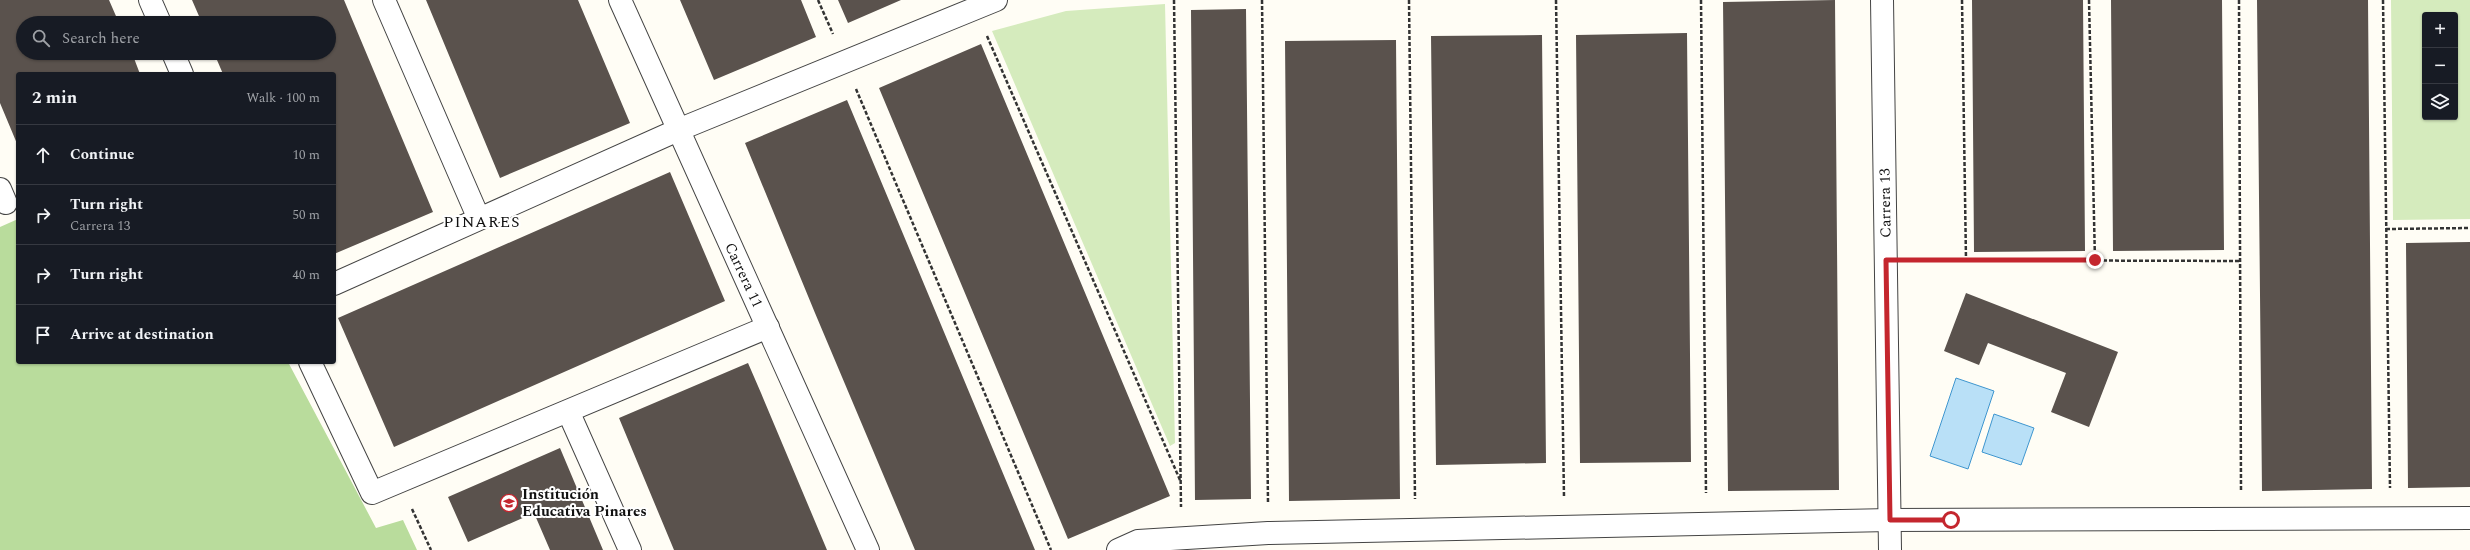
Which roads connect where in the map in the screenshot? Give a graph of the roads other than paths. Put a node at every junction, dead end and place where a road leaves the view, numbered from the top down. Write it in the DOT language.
graph roads {
  1 [pos="150,0"];
  2 [pos="384,0"];
  3 [pos="620,0"];
  4 [pos="1882,0"];
  5 [pos="986,4"];
  6 [pos="157,16"];
  7 [pos="176,60"];
  8 [pos="181,72"];
  9 [pos="678,130"];
  10 [pos="479,219"];
  11 [pos="336,283"];
  12 [pos="768,327"];
  13 [pos="311,364"];
  14 [pos="568,411"];
  15 [pos="2470,518"];
  16 [pos="1890,520"];
  17 [pos="630,550"];
  18 [pos="868,550"];
  19 [pos="1118,550"];
  20 [pos="1890,550"];
  1 -- 6 [label="street"];
  2 -- 10 [label="street"];
  3 -- 9 [label="street, Carrera 11"];
  4 -- 16 [label="street, Carrera 13"];
  5 -- 9 [label="street"];
  7 -- 8 [label="street"];
  9 -- 10 [label="street"];
  9 -- 12 [label="street, Carrera 11"];
  10 -- 11 [label="street"];
  12 -- 14 [label="street"];
  12 -- 18 [label="street, Carrera 11"];
  13 -- 14 [label="street"];
  14 -- 17 [label="street"];
  15 -- 16 [label="street"];
  16 -- 19 [label="street"];
  16 -- 20 [label="street, Carrera 13"];
}
